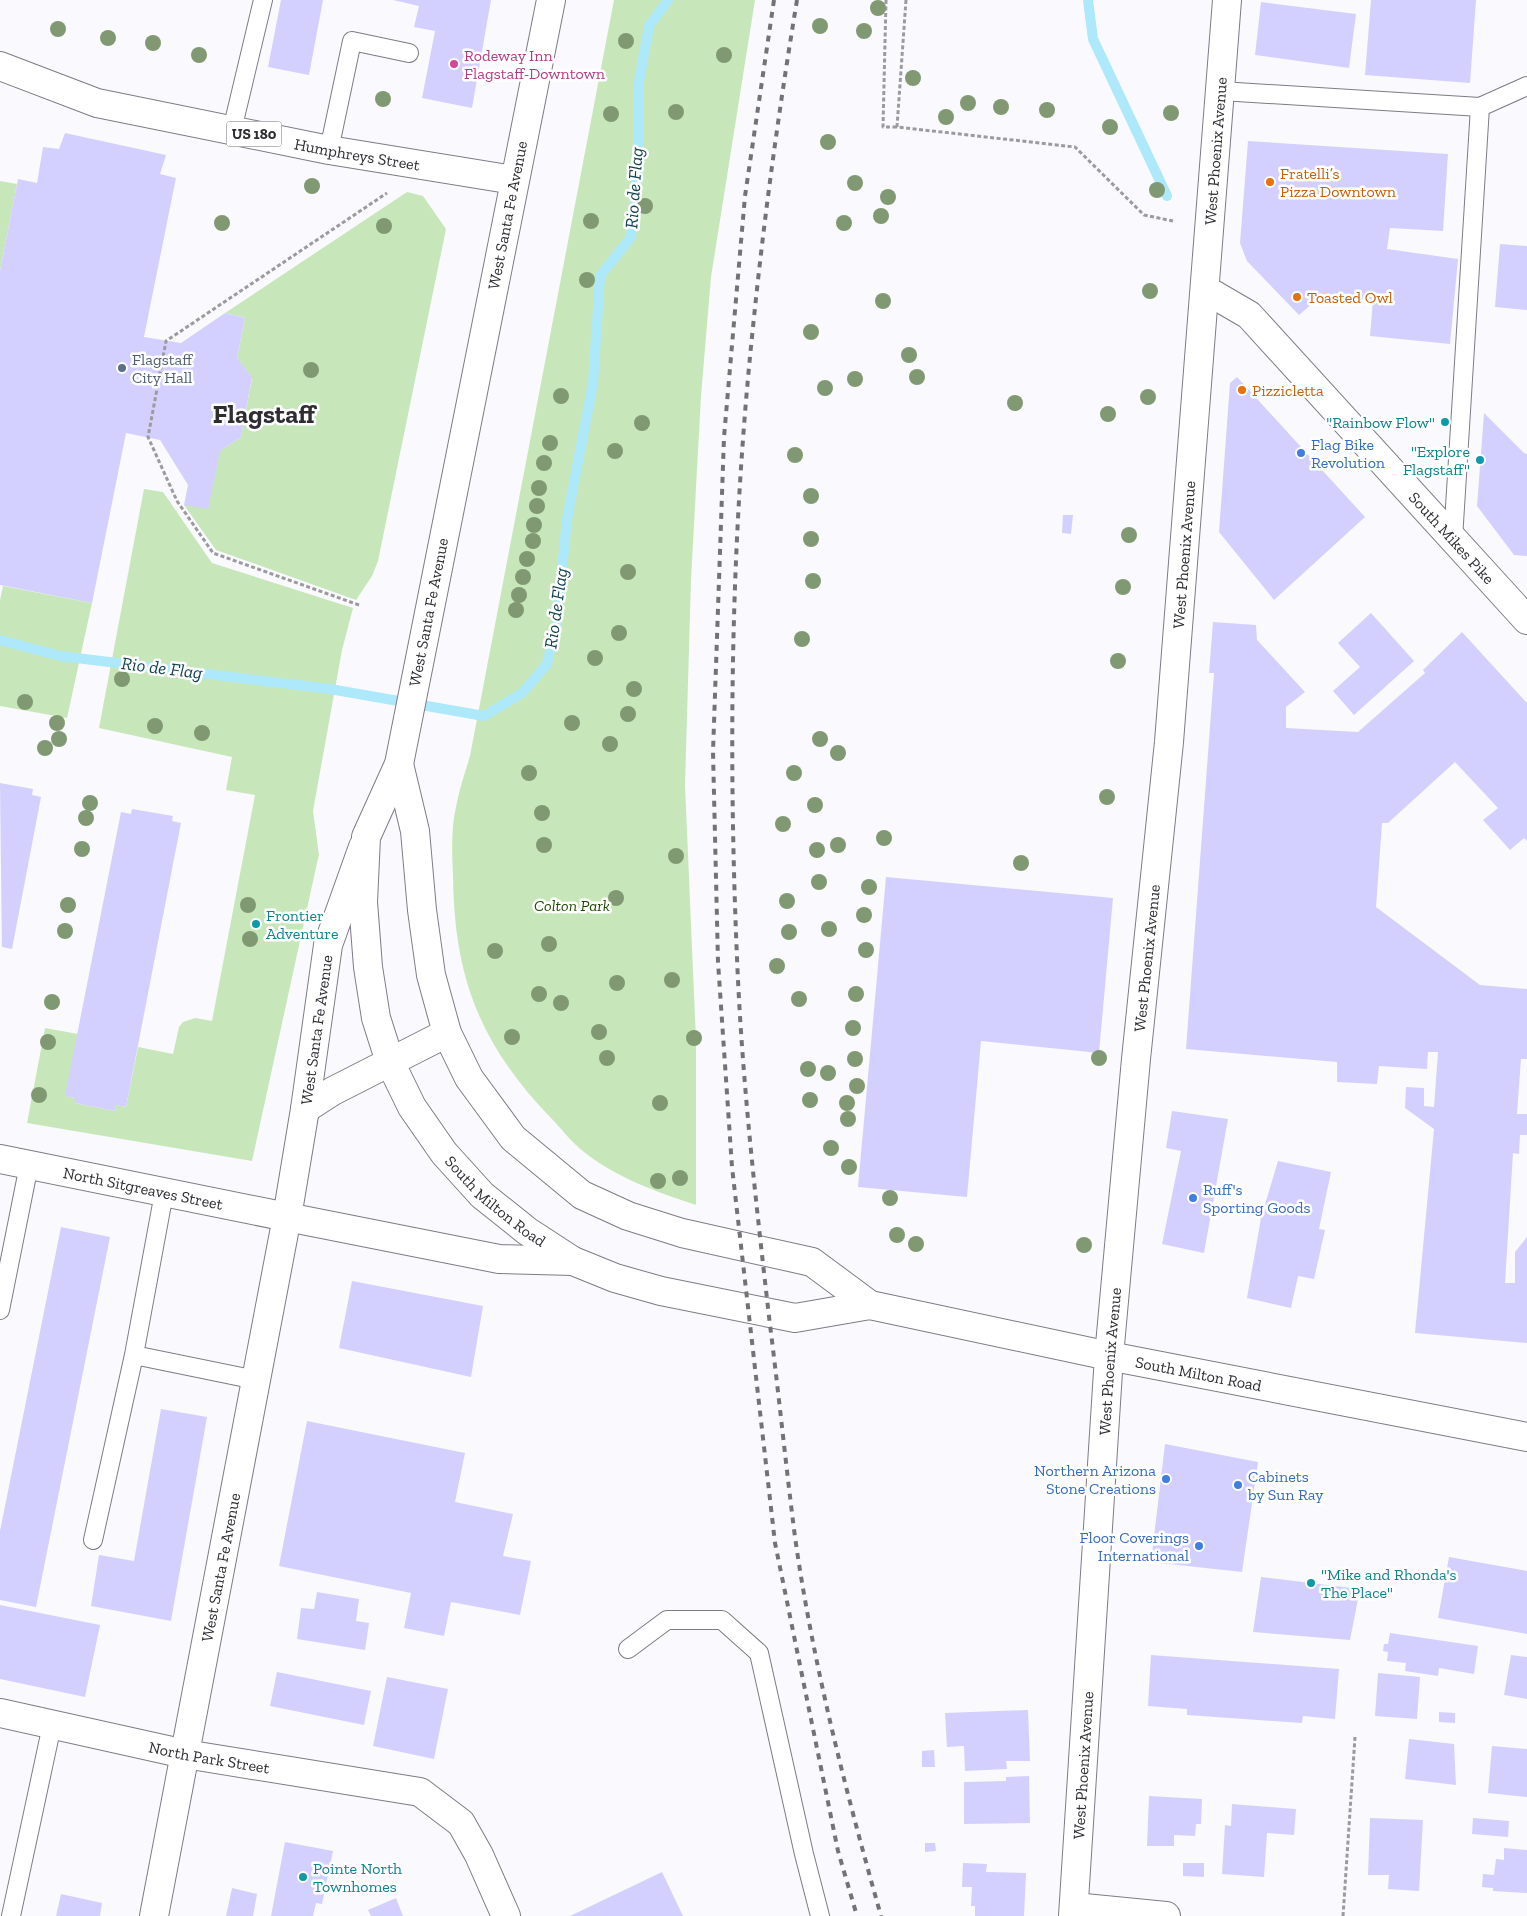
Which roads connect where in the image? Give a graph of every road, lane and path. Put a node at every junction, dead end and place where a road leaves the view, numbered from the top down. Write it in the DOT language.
graph roads {
  1 [pos="263,0"];
  2 [pos="551,0"];
  3 [pos="886,0"];
  4 [pos="906,0"];
  5 [pos="1227,0"];
  6 [pos="409,53"];
  7 [pos="0,66"];
  8 [pos="1527,86"];
  9 [pos="1221,90"];
  10 [pos="1480,107"];
  11 [pos="897,126"];
  12 [pos="232,130"];
  13 [pos="329,150"];
  14 [pos="514,180"];
  15 [pos="393,188"];
  16 [pos="1173,221"];
  17 [pos="1206,290"];
  18 [pos="1453,539"];
  19 [pos="358,605"];
  20 [pos="1527,620"];
  21 [pos="399,764"];
  22 [pos="366,837"];
  23 [pos="447,1033"];
  24 [pos="390,1062"];
  25 [pos="305,1110"];
  26 [pos="0,1160"];
  27 [pos="29,1165"];
  28 [pos="164,1192"];
  29 [pos="287,1217"];
  30 [pos="573,1261"];
  31 [pos="870,1305"];
  32 [pos="0,1310"];
  33 [pos="134,1355"];
  34 [pos="1109,1356"];
  35 [pos="256,1380"];
  36 [pos="1527,1437"];
  37 [pos="93,1540"];
  38 [pos="628,1649"];
  39 [pos="0,1713"];
  40 [pos="52,1725"];
  41 [pos="1355,1737"];
  42 [pos="185,1754"];
  43 [pos="1074,1912"];
  44 [pos="11,1916"];
  45 [pos="154,1916"];
  46 [pos="506,1916"];
  47 [pos="820,1916"];
  48 [pos="1166,1916"];
  49 [pos="1343,1916"];
  1 -- 12 [label="lane"];
  2 -- 14 [label="street, West Santa Fe Avenue"];
  3 -- 11 [label="path"];
  4 -- 11 [label="path"];
  5 -- 9 [label="street, West Phoenix Avenue"];
  6 -- 13 [label="lane"];
  7 -- 12 [label="street, Humphreys Street / US 180"];
  8 -- 10 [label="lane"];
  9 -- 10 [label="lane"];
  9 -- 17 [label="street, West Phoenix Avenue"];
  10 -- 18 [label="lane"];
  11 -- 16 [label="path"];
  12 -- 13 [label="street, Humphreys Street / US 180"];
  13 -- 14 [label="street, Humphreys Street / US 180"];
  14 -- 21 [label="street, West Santa Fe Avenue"];
  15 -- 19 [label="path"];
  17 -- 18 [label="street, South Mikes Pike"];
  17 -- 34 [label="street, West Phoenix Avenue"];
  18 -- 20 [label="street, South Mikes Pike"];
  21 -- 22 [label="street, West Santa Fe Avenue"];
  21 -- 23 [label="street, South Milton Road"];
  22 -- 24 [label="street, South Milton Road"];
  22 -- 25 [label="street, West Santa Fe Avenue"];
  23 -- 24 [label="street"];
  23 -- 31 [label="street, South Milton Road"];
  24 -- 25 [label="street"];
  24 -- 30 [label="street, South Milton Road"];
  25 -- 29 [label="street, West Santa Fe Avenue"];
  26 -- 27 [label="street, North Sitgreaves Street"];
  27 -- 28 [label="street, North Sitgreaves Street"];
  27 -- 32 [label="lane"];
  28 -- 29 [label="street, North Sitgreaves Street"];
  28 -- 33 [label="lane"];
  29 -- 30 [label="street"];
  29 -- 35 [label="street, West Santa Fe Avenue"];
  30 -- 31 [label="street, South Milton Road"];
  31 -- 34 [label="street, South Milton Road"];
  33 -- 35 [label="lane"];
  33 -- 37 [label="lane"];
  34 -- 36 [label="street, South Milton Road"];
  34 -- 43 [label="street, West Phoenix Avenue"];
  35 -- 42 [label="street, West Santa Fe Avenue"];
  38 -- 47 [label="lane"];
  39 -- 40 [label="street, North Park Street"];
  40 -- 42 [label="street, North Park Street"];
  40 -- 44 [label="lane"];
  41 -- 49 [label="path"];
  42 -- 45 [label="street, West Santa Fe Avenue"];
  42 -- 46 [label="street, North Park Street"];
  43 -- 48 [label="street"];
}
